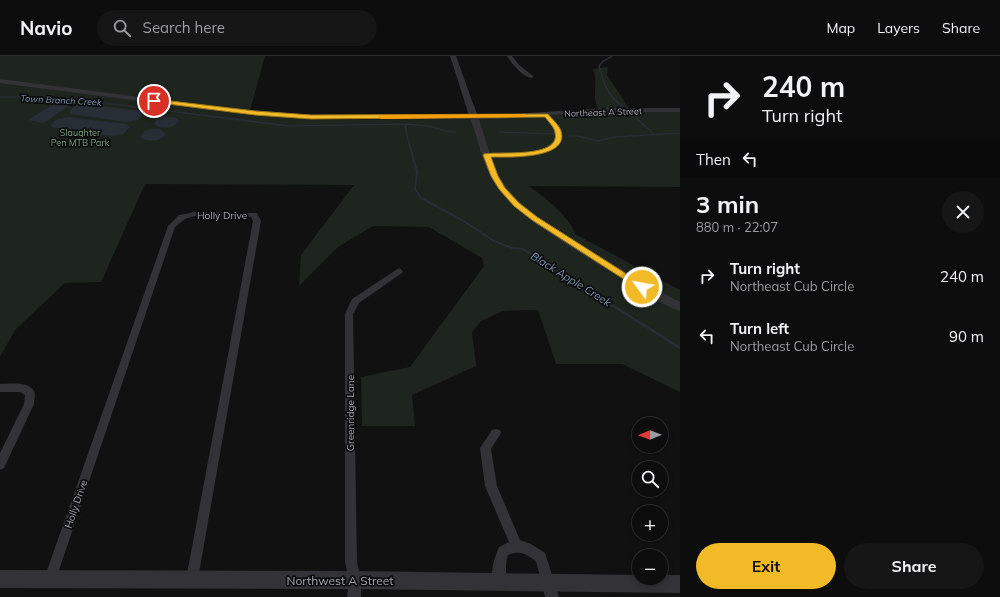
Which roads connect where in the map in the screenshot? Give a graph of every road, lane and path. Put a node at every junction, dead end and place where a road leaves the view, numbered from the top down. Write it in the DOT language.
graph roads {
  1 [pos="454,56"];
  2 [pos="509,56"];
  3 [pos="531,77"];
  4 [pos="0,81"];
  5 [pos="680,110"];
  6 [pos="546,115"];
  7 [pos="487,155"];
  8 [pos="399,271"];
  9 [pos="680,307"];
  10 [pos="0,388"];
  11 [pos="496,433"];
  12 [pos="0,465"];
  13 [pos="516,545"];
  14 [pos="0,579"];
  15 [pos="50,579"];
  16 [pos="192,579"];
  17 [pos="355,580"];
  18 [pos="499,581"];
  19 [pos="680,584"];
  20 [pos="551,589"];
  21 [pos="354,597"];
  1 -- 7 [label="street, bridge"];
  2 -- 3 [label="street"];
  4 -- 6 [label="street, Northeast A Street"];
  5 -- 6 [label="street, Northeast A Street"];
  6 -- 7 [label="street"];
  7 -- 9 [label="street"];
  8 -- 17 [label="street, Greenridge Lane"];
  10 -- 12 [label="street"];
  11 -- 13 [label="street"];
  13 -- 18 [label="street"];
  13 -- 20 [label="street"];
  14 -- 15 [label="street, Northwest A Street"];
  15 -- 16 [label="street, Northwest A Street"];
  15 -- 16 [label="street, Holly Drive"];
  16 -- 17 [label="street, Northwest A Street"];
  17 -- 18 [label="street, Northwest A Street"];
  17 -- 21 [label="street, Greenridge Lane"];
  18 -- 20 [label="street, Northwest A Street"];
  19 -- 20 [label="street, Northwest A Street"];
}
